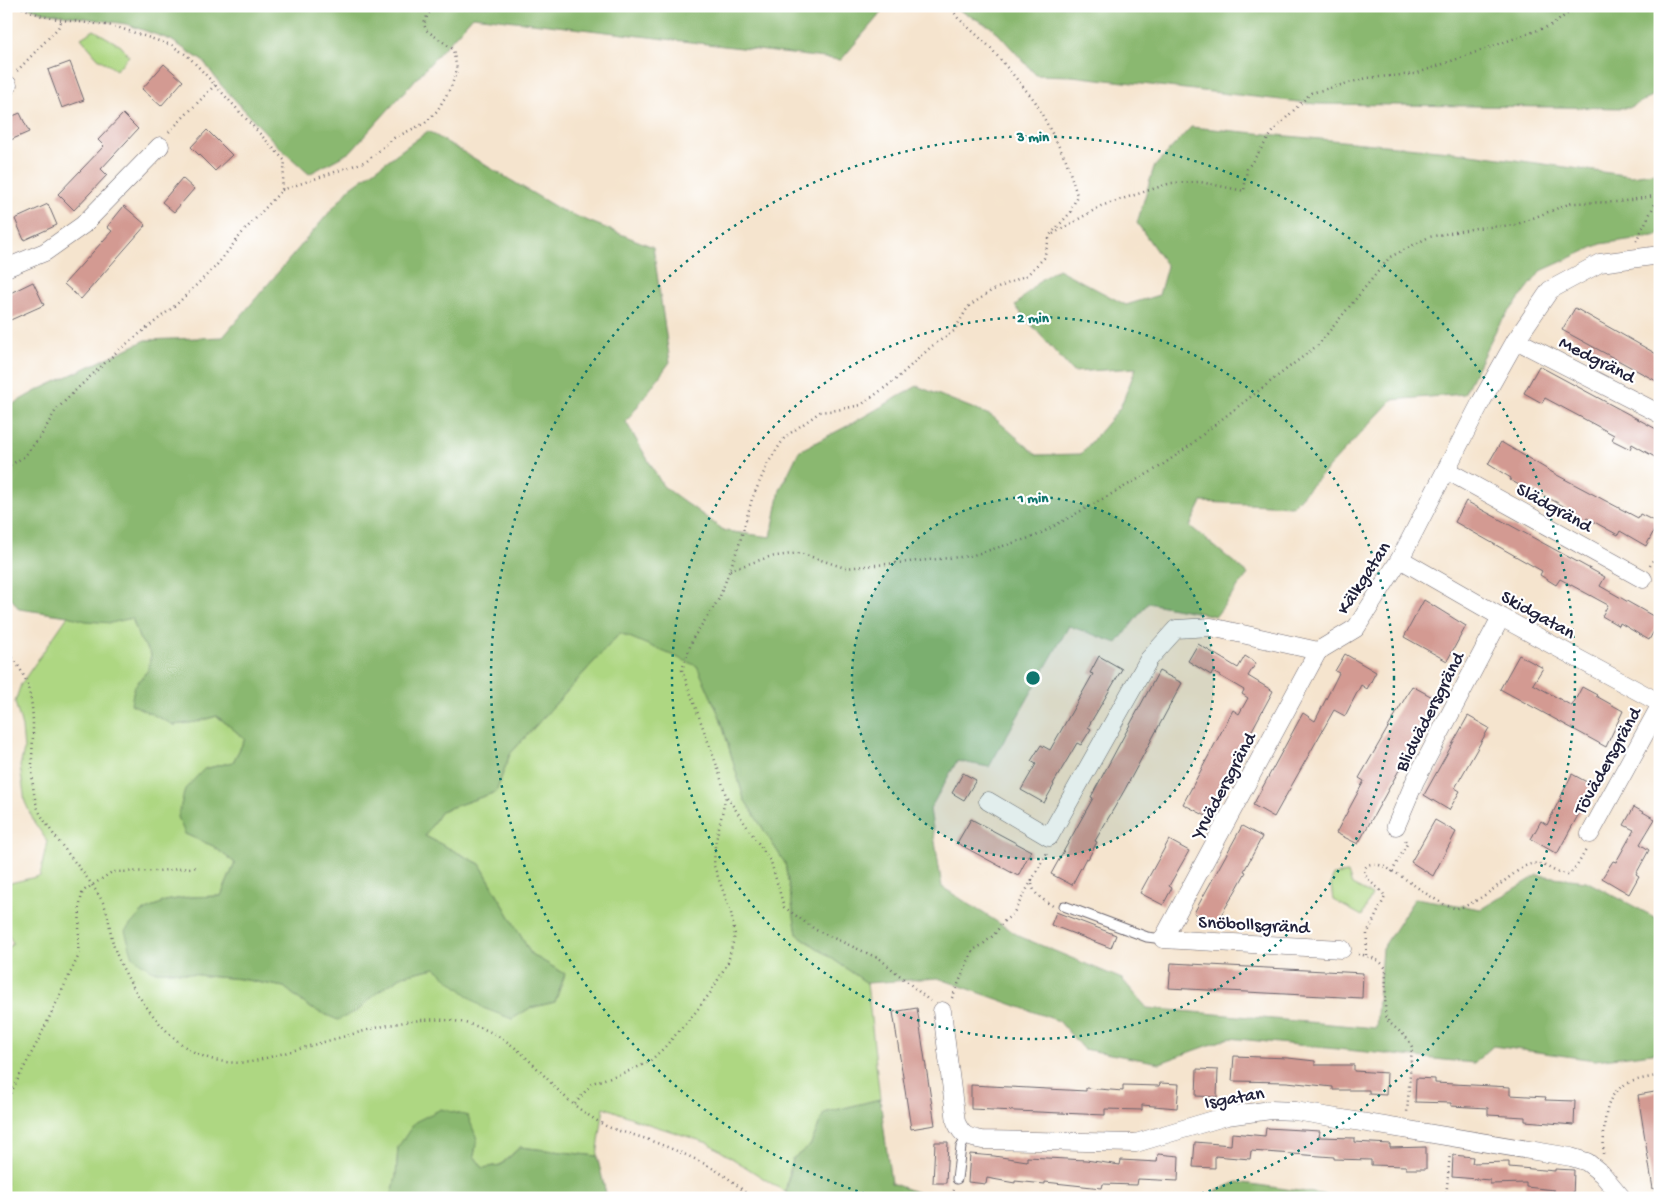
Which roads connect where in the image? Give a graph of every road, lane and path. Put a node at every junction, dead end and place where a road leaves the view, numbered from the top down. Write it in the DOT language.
graph roads {
  1 [pos="18,6"];
  2 [pos="436,6"];
  3 [pos="950,6"];
  4 [pos="1578,6"];
  5 [pos="62,20"];
  6 [pos="215,85"];
  7 [pos="7,86"];
  8 [pos="160,146"];
  9 [pos="282,190"];
  10 [pos="1659,195"];
  11 [pos="1050,235"];
  12 [pos="1660,255"];
  13 [pos="1628,259"];
  14 [pos="6,268"];
  15 [pos="1516,340"];
  16 [pos="1660,414"];
  17 [pos="6,468"];
  18 [pos="1446,470"];
  19 [pos="1660,547"];
  20 [pos="1400,559"];
  21 [pos="730,570"];
  22 [pos="1643,579"];
  23 [pos="1501,617"];
  24 [pos="6,650"];
  25 [pos="1318,651"];
  26 [pos="1660,704"];
  27 [pos="726,796"];
  28 [pos="988,801"];
  29 [pos="1396,826"];
  30 [pos="1590,834"];
  31 [pos="1049,837"];
  32 [pos="200,867"];
  33 [pos="1392,872"];
  34 [pos="1032,878"];
  35 [pos="92,884"];
  36 [pos="1064,906"];
  37 [pos="1163,939"];
  38 [pos="1342,949"];
  39 [pos="1366,955"];
  40 [pos="942,1011"];
  41 [pos="1660,1075"];
  42 [pos="6,1102"];
  43 [pos="575,1104"];
  44 [pos="1406,1129"];
  45 [pos="1451,1136"];
  46 [pos="966,1137"];
  47 [pos="1602,1174"];
  48 [pos="958,1179"];
  49 [pos="750,1198"];
  50 [pos="896,1198"];
  51 [pos="1446,1198"];
  52 [pos="1622,1198"];
  1 -- 5 [label="path"];
  2 -- 9 [label="path"];
  3 -- 11 [label="path"];
  4 -- 11 [label="path"];
  5 -- 6 [label="path"];
  5 -- 7 [label="path"];
  6 -- 8 [label="path"];
  6 -- 9 [label="path"];
  8 -- 14 [label="street"];
  9 -- 17 [label="path"];
  10 -- 13 [label="path"];
  10 -- 21 [label="path"];
  11 -- 21 [label="path"];
  12 -- 13 [label="street, Kälkgatan"];
  13 -- 15 [label="street, Kälkgatan"];
  15 -- 16 [label="street, Medgränd"];
  15 -- 18 [label="street, Kälkgatan"];
  18 -- 20 [label="street, Kälkgatan"];
  18 -- 22 [label="street, Slädgränd"];
  19 -- 22 [label="path"];
  20 -- 23 [label="street, Skidgatan"];
  20 -- 25 [label="street, Kälkgatan"];
  21 -- 27 [label="path"];
  23 -- 26 [label="street, Skidgatan"];
  23 -- 29 [label="street, Blidvädersgränd"];
  24 -- 35 [label="path"];
  25 -- 31 [label="street"];
  25 -- 37 [label="street, Yrvädersgränd"];
  26 -- 30 [label="street, Tövädersgränd"];
  27 -- 40 [label="path"];
  27 -- 43 [label="path"];
  28 -- 31 [label="street"];
  29 -- 33 [label="path"];
  30 -- 33 [label="path"];
  31 -- 34 [label="path"];
  32 -- 35 [label="path"];
  33 -- 39 [label="path"];
  34 -- 36 [label="path"];
  34 -- 40 [label="path"];
  35 -- 42 [label="path"];
  35 -- 43 [label="path"];
  36 -- 37 [label="lane"];
  37 -- 38 [label="street, Snöbollsgränd"];
  38 -- 39 [label="path"];
  39 -- 44 [label="path"];
  40 -- 46 [label="street"];
  41 -- 47 [label="path"];
  43 -- 49 [label="path"];
  44 -- 45 [label="street, Isgatan"];
  44 -- 46 [label="street, Isgatan"];
  45 -- 47 [label="street, Isgatan"];
  45 -- 51 [label="path"];
  46 -- 48 [label="lane"];
  47 -- 52 [label="street, Isgatan"];
  48 -- 50 [label="path"];
}
